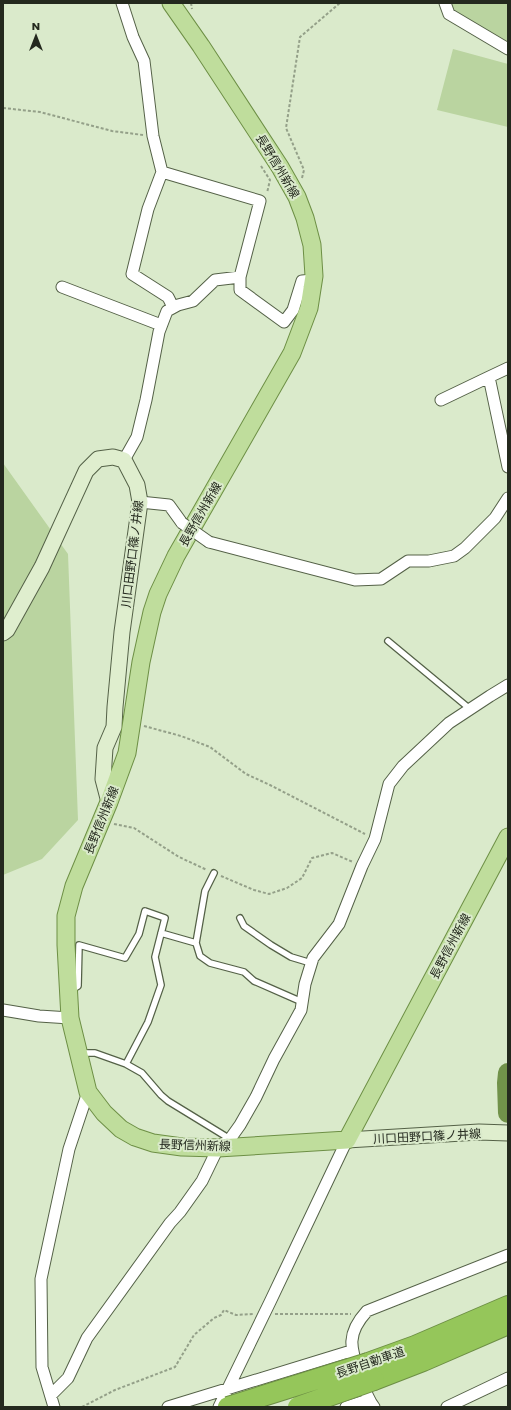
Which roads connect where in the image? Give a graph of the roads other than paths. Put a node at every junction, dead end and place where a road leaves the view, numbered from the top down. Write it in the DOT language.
graph roads {
  1 [pos="122,3"];
  2 [pos="171,3"];
  3 [pos="445,3"];
  4 [pos="508,49"];
  5 [pos="162,172"];
  6 [pos="240,277"];
  7 [pos="313,280"];
  8 [pos="62,287"];
  9 [pos="173,307"];
  10 [pos="162,325"];
  11 [pos="508,368"];
  12 [pos="489,377"];
  13 [pos="441,400"];
  14 [pos="124,460"];
  15 [pos="508,467"];
  16 [pos="508,498"];
  17 [pos="140,502"];
  18 [pos="3,633"];
  19 [pos="388,641"];
  20 [pos="508,685"];
  21 [pos="470,709"];
  22 [pos="109,802"];
  23 [pos="508,837"];
  24 [pos="214,873"];
  25 [pos="240,918"];
  26 [pos="161,933"];
  27 [pos="196,943"];
  28 [pos="311,964"];
  29 [pos="69,991"];
  30 [pos="302,1002"];
  31 [pos="3,1010"];
  32 [pos="70,1018"];
  33 [pos="78,1053"];
  34 [pos="126,1064"];
  35 [pos="88,1092"];
  36 [pos="508,1133"];
  37 [pos="347,1140"];
  38 [pos="224,1143"];
  39 [pos="508,1255"];
  40 [pos="508,1306"];
  41 [pos="508,1324"];
  42 [pos="351,1351"];
  43 [pos="371,1371"];
  44 [pos="508,1378"];
  45 [pos="51,1395"];
  46 [pos="228,1398"];
  47 [pos="371,1403"];
  48 [pos="54,1407"];
  49 [pos="168,1407"];
  50 [pos="219,1407"];
  51 [pos="298,1407"];
  52 [pos="346,1407"];
  53 [pos="448,1407"];
  1 -- 5 [label="street"];
  2 -- 7 [label="main road, 長野信州新線"];
  3 -- 4 [label="street"];
  5 -- 6 [label="street"];
  5 -- 9 [label="street"];
  6 -- 7 [label="street"];
  6 -- 9 [label="street"];
  7 -- 22 [label="main road, 長野信州新線"];
  8 -- 10 [label="street"];
  9 -- 10 [label="street"];
  10 -- 14 [label="street"];
  11 -- 12 [label="street"];
  12 -- 13 [label="street"];
  12 -- 15 [label="street"];
  14 -- 17 [label="main road, 川口田野口篠ノ井線"];
  14 -- 18 [label="main road"];
  16 -- 17 [label="street, bridge"];
  17 -- 22 [label="main road, 川口田野口篠ノ井線"];
  19 -- 21 [label="lane"];
  20 -- 21 [label="street"];
  21 -- 28 [label="street"];
  22 -- 29 [label="main road, 長野信州新線"];
  23 -- 37 [label="main road, 長野信州新線"];
  24 -- 27 [label="lane"];
  25 -- 28 [label="lane"];
  26 -- 27 [label="lane"];
  26 -- 29 [label="lane"];
  26 -- 34 [label="lane"];
  27 -- 30 [label="lane"];
  28 -- 30 [label="street"];
  29 -- 32 [label="main road, 長野信州新線"];
  30 -- 38 [label="street"];
  31 -- 32 [label="street"];
  32 -- 33 [label="main road, 長野信州新線"];
  33 -- 34 [label="lane"];
  33 -- 35 [label="main road, 長野信州新線"];
  34 -- 38 [label="lane"];
  35 -- 38 [label="main road, 長野信州新線"];
  35 -- 45 [label="street"];
  36 -- 37 [label="main road, 川口田野口篠ノ井線"];
  37 -- 38 [label="main road, 長野信州新線"];
  37 -- 46 [label="street"];
  38 -- 45 [label="street"];
  39 -- 42 [label="street"];
  40 -- 43 [label="highway, 長野自動車道"];
  41 -- 43 [label="highway, 長野自動車道"];
  42 -- 46 [label="street"];
  42 -- 47 [label="street"];
  43 -- 46 [label="highway, 長野自動車道, bridge"];
  43 -- 51 [label="highway, 長野自動車道, bridge"];
  44 -- 53 [label="street"];
  45 -- 48 [label="street"];
  46 -- 49 [label="street"];
  46 -- 50 [label="street"];
  47 -- 52 [label="street"];
}
